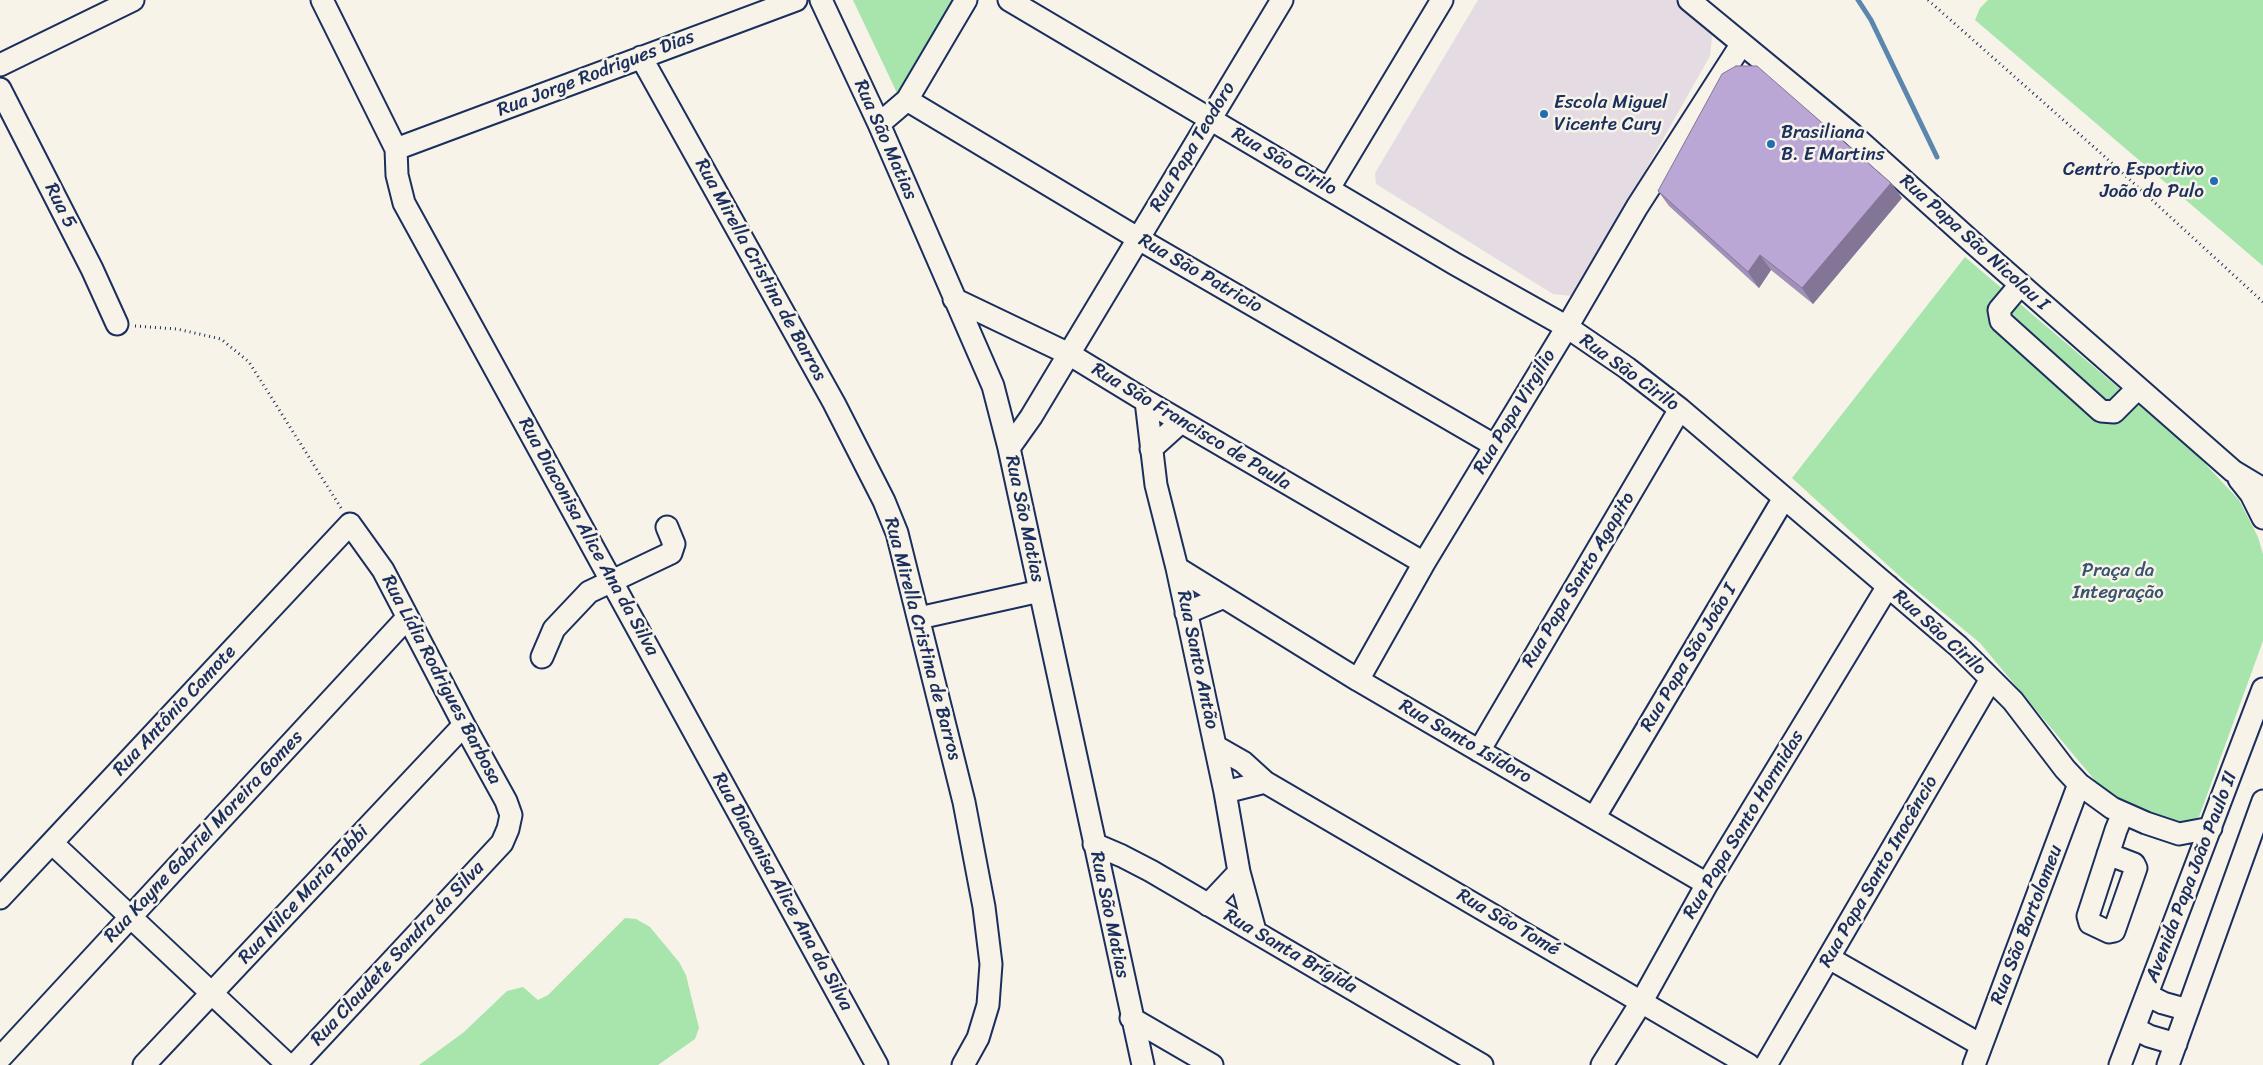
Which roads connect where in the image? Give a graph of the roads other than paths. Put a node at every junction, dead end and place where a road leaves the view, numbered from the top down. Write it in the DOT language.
graph roads {
  1 [pos="133,0"];
  2 [pos="322,0"];
  3 [pos="796,0"];
  4 [pos="821,0"];
  5 [pos="966,0"];
  6 [pos="1009,0"];
  7 [pos="1442,0"];
  8 [pos="1689,0"];
  9 [pos="1279,1"];
  10 [pos="1741,44"];
  11 [pos="641,57"];
  12 [pos="0,65"];
  13 [pos="0,89"];
  14 [pos="907,100"];
  15 [pos="1209,118"];
  16 [pos="878,124"];
  17 [pos="396,150"];
  18 [pos="1329,188"];
  19 [pos="1139,239"];
  20 [pos="2020,285"];
  21 [pos="954,299"];
  22 [pos="117,324"];
  23 [pos="1567,327"];
  24 [pos="1069,354"];
  25 [pos="2138,388"];
  26 [pos="1146,401"];
  27 [pos="1680,409"];
  28 [pos="1181,422"];
  29 [pos="1494,445"];
  30 [pos="1009,448"];
  31 [pos="1151,449"];
  32 [pos="2233,471"];
  33 [pos="2263,489"];
  34 [pos="1784,498"];
  35 [pos="2263,518"];
  36 [pos="350,524"];
  37 [pos="667,527"];
  38 [pos="1424,563"];
  39 [pos="1177,568"];
  40 [pos="612,581"];
  41 [pos="1888,586"];
  42 [pos="1040,591"];
  43 [pos="1224,597"];
  44 [pos="1186,613"];
  45 [pos="407,618"];
  46 [pos="919,618"];
  47 [pos="542,657"];
  48 [pos="1991,679"];
  49 [pos="1358,680"];
  50 [pos="2263,690"];
  51 [pos="464,725"];
  52 [pos="1215,746"];
  53 [pos="1479,751"];
  54 [pos="1265,782"];
  55 [pos="2079,784"];
  56 [pos="1225,792"];
  57 [pos="2263,801"];
  58 [pos="2123,813"];
  59 [pos="1594,818"];
  60 [pos="2211,828"];
  61 [pos="2179,834"];
  62 [pos="52,843"];
  63 [pos="502,843"];
  64 [pos="1094,844"];
  65 [pos="2108,854"];
  66 [pos="2195,867"];
  67 [pos="1239,872"];
  68 [pos="1707,884"];
  69 [pos="0,898"];
  70 [pos="1208,905"];
  71 [pos="131,915"];
  72 [pos="1255,931"];
  73 [pos="1829,958"];
  74 [pos="211,993"];
  75 [pos="2147,995"];
  76 [pos="1642,1001"];
  77 [pos="2188,1010"];
  78 [pos="1132,1018"];
  79 [pos="2134,1028"];
  80 [pos="2176,1044"];
  81 [pos="1175,1045"];
  82 [pos="1982,1045"];
  83 [pos="3,1060"];
  84 [pos="1138,1061"];
  85 [pos="144,1065"];
  86 [pos="288,1065"];
  87 [pos="295,1065"];
  88 [pos="877,1065"];
  89 [pos="963,1065"];
  90 [pos="1212,1065"];
  91 [pos="1482,1065"];
  92 [pos="1602,1065"];
  93 [pos="1749,1065"];
  94 [pos="1766,1065"];
  95 [pos="1974,1065"];
  96 [pos="2120,1065"];
  97 [pos="2168,1065"];
  1 -- 12 [label="street"];
  2 -- 17 [label="street, Rua Diaconisa Alice Ana da Silva"];
  3 -- 11 [label="street, Rua Jorge Rodrigues Dias"];
  4 -- 16 [label="street, Rua São Matias"];
  5 -- 14 [label="street"];
  6 -- 15 [label="street, Rua São Cirilo"];
  7 -- 18 [label="street"];
  8 -- 10 [label="street, Rua Papa São Nicolau I"];
  9 -- 15 [label="street, Rua Papa Teodoro"];
  10 -- 20 [label="street, Rua Papa São Nicolau I"];
  10 -- 23 [label="street, Rua Papa Virgilio"];
  11 -- 17 [label="street, Rua Jorge Rodrigues Dias"];
  11 -- 46 [label="street, Rua Mirella Cristina de Barros"];
  13 -- 22 [label="street, Rua 5"];
  14 -- 16 [label="street"];
  14 -- 19 [label="street, Rua São Patricio"];
  15 -- 18 [label="street, Rua São Cirilo"];
  15 -- 19 [label="street, Rua Papa Teodoro"];
  16 -- 21 [label="street, Rua São Matias"];
  17 -- 40 [label="street, Rua Diaconisa Alice Ana da Silva"];
  18 -- 23 [label="street, Rua São Cirilo"];
  19 -- 24 [label="street, Rua Papa Teodoro"];
  19 -- 29 [label="street, Rua São Patricio"];
  20 -- 25 [label="street, Rua Papa São Nicolau I"];
  20 -- 25 [label="street"];
  21 -- 24 [label="street, Rua São Francisco de Paula"];
  21 -- 30 [label="street, Rua São Matias"];
  23 -- 27 [label="street, Rua São Cirilo"];
  23 -- 29 [label="street, Rua Papa Virgilio"];
  24 -- 26 [label="street, Rua São Francisco de Paula"];
  24 -- 30 [label="street, Rua Papa Teodoro"];
  25 -- 32 [label="street, Rua Papa São Nicolau I"];
  26 -- 28 [label="street, Rua São Francisco de Paula"];
  26 -- 31 [label="street, Rua Santo Antão"];
  27 -- 34 [label="street, Rua São Cirilo"];
  27 -- 53 [label="street, Rua Papa Santo Agapito"];
  28 -- 31 [label="street"];
  28 -- 38 [label="street, Rua São Francisco de Paula"];
  29 -- 38 [label="street, Rua Papa Virgilio"];
  30 -- 42 [label="street, Rua São Matias"];
  31 -- 39 [label="street, Rua Santo Antão"];
  32 -- 33 [label="street"];
  32 -- 35 [label="street"];
  34 -- 41 [label="street, Rua São Cirilo"];
  34 -- 59 [label="street, Rua Papa São João I"];
  36 -- 45 [label="street, Rua Lídia Rodrigues Barbosa"];
  36 -- 62 [label="street, Rua Antônio Camote"];
  37 -- 40 [label="street"];
  38 -- 49 [label="street, Rua Papa Virgilio"];
  39 -- 43 [label="street, Rua Santo Isidoro"];
  39 -- 44 [label="street, Rua Santo Antão"];
  40 -- 47 [label="street"];
  40 -- 88 [label="street, Rua Diaconisa Alice Ana da Silva"];
  41 -- 48 [label="street, Rua São Cirilo"];
  41 -- 68 [label="street, Rua Papa Santo Hormidas"];
  42 -- 46 [label="street"];
  42 -- 64 [label="street, Rua São Matias"];
  43 -- 44 [label="street"];
  43 -- 49 [label="street, Rua Santo Isidoro"];
  44 -- 52 [label="street, Rua Santo Antão"];
  45 -- 51 [label="street, Rua Lídia Rodrigues Barbosa"];
  45 -- 71 [label="street, Rua Kayne Gabriel Moreira Gomes"];
  46 -- 89 [label="street, Rua Mirella Cristina de Barros"];
  48 -- 55 [label="street, Rua São Cirilo"];
  48 -- 73 [label="street, Rua Papa Santo Inocêncio"];
  49 -- 53 [label="street, Rua Santo Isidoro"];
  50 -- 60 [label="street, Avenida Papa João Paulo II"];
  51 -- 63 [label="street, Rua Lídia Rodrigues Barbosa"];
  51 -- 74 [label="street, Rua Nilce Maria Tabbi"];
  52 -- 54 [label="street, Rua São Tomé"];
  52 -- 56 [label="street, Rua Santo Antão"];
  53 -- 59 [label="street, Rua Santo Isidoro"];
  54 -- 56 [label="street"];
  54 -- 76 [label="street, Rua São Tomé"];
  55 -- 58 [label="street, Rua São Cirilo"];
  55 -- 82 [label="street, Rua São Bartolomeu"];
  56 -- 67 [label="street, Rua Santo Antão"];
  57 -- 77 [label="street, Avenida Papa João Paulo II"];
  58 -- 61 [label="street, Rua São Cirilo"];
  58 -- 65 [label="street"];
  59 -- 68 [label="street, Rua Santo Isidoro"];
  60 -- 61 [label="street"];
  60 -- 66 [label="street, Avenida Papa João Paulo II"];
  61 -- 66 [label="street"];
  62 -- 69 [label="street, Rua Antônio Camote"];
  62 -- 71 [label="street"];
  63 -- 87 [label="street, Rua Claudete Sandra da Silva"];
  64 -- 70 [label="street, Rua Santa Brígida"];
  64 -- 78 [label="street, Rua São Matias"];
  66 -- 75 [label="street, Avenida Papa João Paulo II"];
  67 -- 70 [label="street"];
  67 -- 72 [label="street, Rua Santo Antão"];
  68 -- 76 [label="street, Rua Papa Santo Hormidas"];
  70 -- 72 [label="street, Rua Santa Brígida"];
  71 -- 74 [label="street"];
  71 -- 83 [label="street, Rua Kayne Gabriel Moreira Gomes"];
  72 -- 91 [label="street, Rua Santa Brígida"];
  73 -- 82 [label="street"];
  73 -- 94 [label="street, Rua Papa Santo Inocêncio"];
  74 -- 85 [label="street, Rua Nilce Maria Tabbi"];
  74 -- 86 [label="street"];
  75 -- 77 [label="street"];
  75 -- 79 [label="street, Avenida Papa João Paulo II"];
  76 -- 92 [label="street, Rua Papa Santo Hormidas"];
  76 -- 93 [label="street, Rua São Tomé"];
  77 -- 80 [label="street, Avenida Papa João Paulo II"];
  78 -- 81 [label="street"];
  78 -- 84 [label="street, Rua São Matias"];
  79 -- 80 [label="street"];
  79 -- 96 [label="street, Avenida Papa João Paulo II"];
  80 -- 97 [label="street, Avenida Papa João Paulo II"];
  81 -- 84 [label="street"];
  81 -- 90 [label="street"];
  82 -- 95 [label="street, Rua São Bartolomeu"];
}
